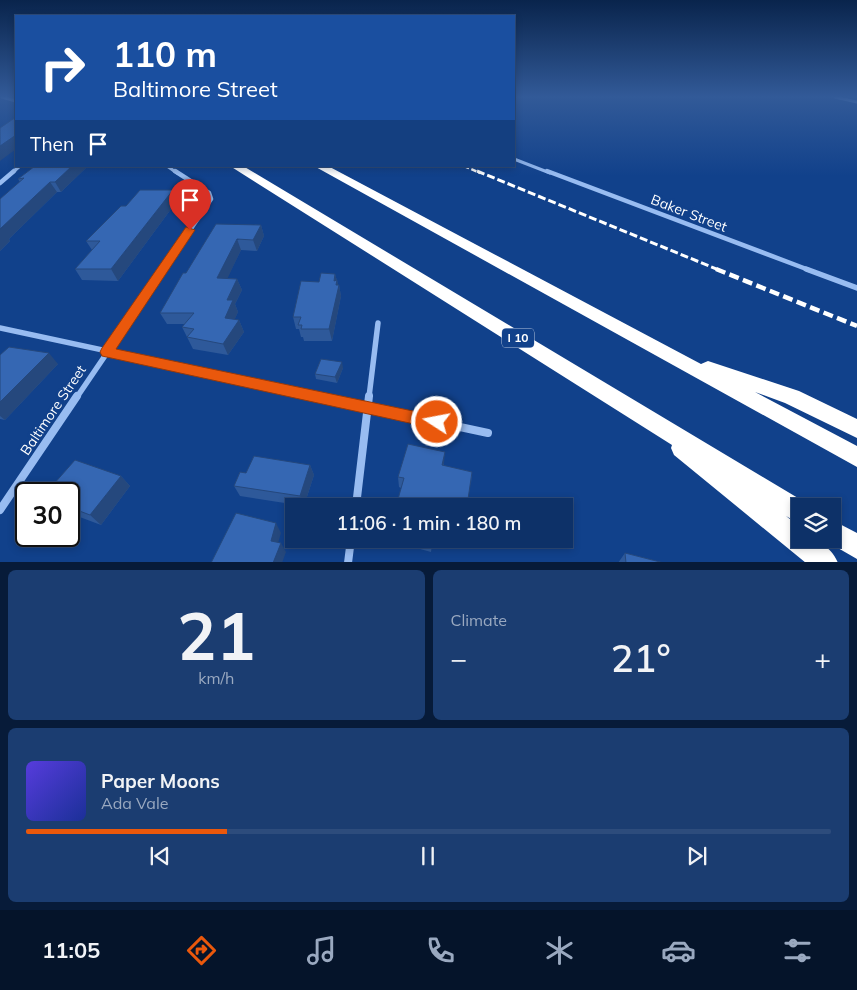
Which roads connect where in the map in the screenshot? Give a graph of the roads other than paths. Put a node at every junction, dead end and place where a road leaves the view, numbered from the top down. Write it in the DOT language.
graph roads {
  1 [pos="515,160"];
  2 [pos="19,167"];
  3 [pos="169,167"];
  4 [pos="237,167"];
  5 [pos="321,167"];
  6 [pos="0,183"];
  7 [pos="857,288"];
  8 [pos="378,323"];
  9 [pos="0,328"];
  10 [pos="107,352"];
  11 [pos="665,353"];
  12 [pos="625,404"];
  13 [pos="369,409"];
  14 [pos="857,429"];
  15 [pos="488,433"];
  16 [pos="857,457"];
  17 [pos="357,498"];
  18 [pos="791,506"];
  19 [pos="0,510"];
  20 [pos="841,537"];
  21 [pos="857,547"];
  22 [pos="350,548"];
  23 [pos="348,562"];
  24 [pos="826,562"];
  1 -- 7 [label="street, Baker Street"];
  2 -- 6 [label="street"];
  3 -- 10 [label="street, Baltimore Street"];
  4 -- 12 [label="highway, I 10"];
  5 -- 11 [label="highway"];
  8 -- 13 [label="street"];
  9 -- 10 [label="street"];
  10 -- 13 [label="street"];
  10 -- 19 [label="street, Baltimore Street"];
  11 -- 14 [label="highway"];
  11 -- 16 [label="highway"];
  12 -- 18 [label="highway, I 10"];
  12 -- 24 [label="highway"];
  13 -- 15 [label="street"];
  13 -- 17 [label="street"];
  20 -- 21 [label="highway"];
  22 -- 23 [label="street"];
}
